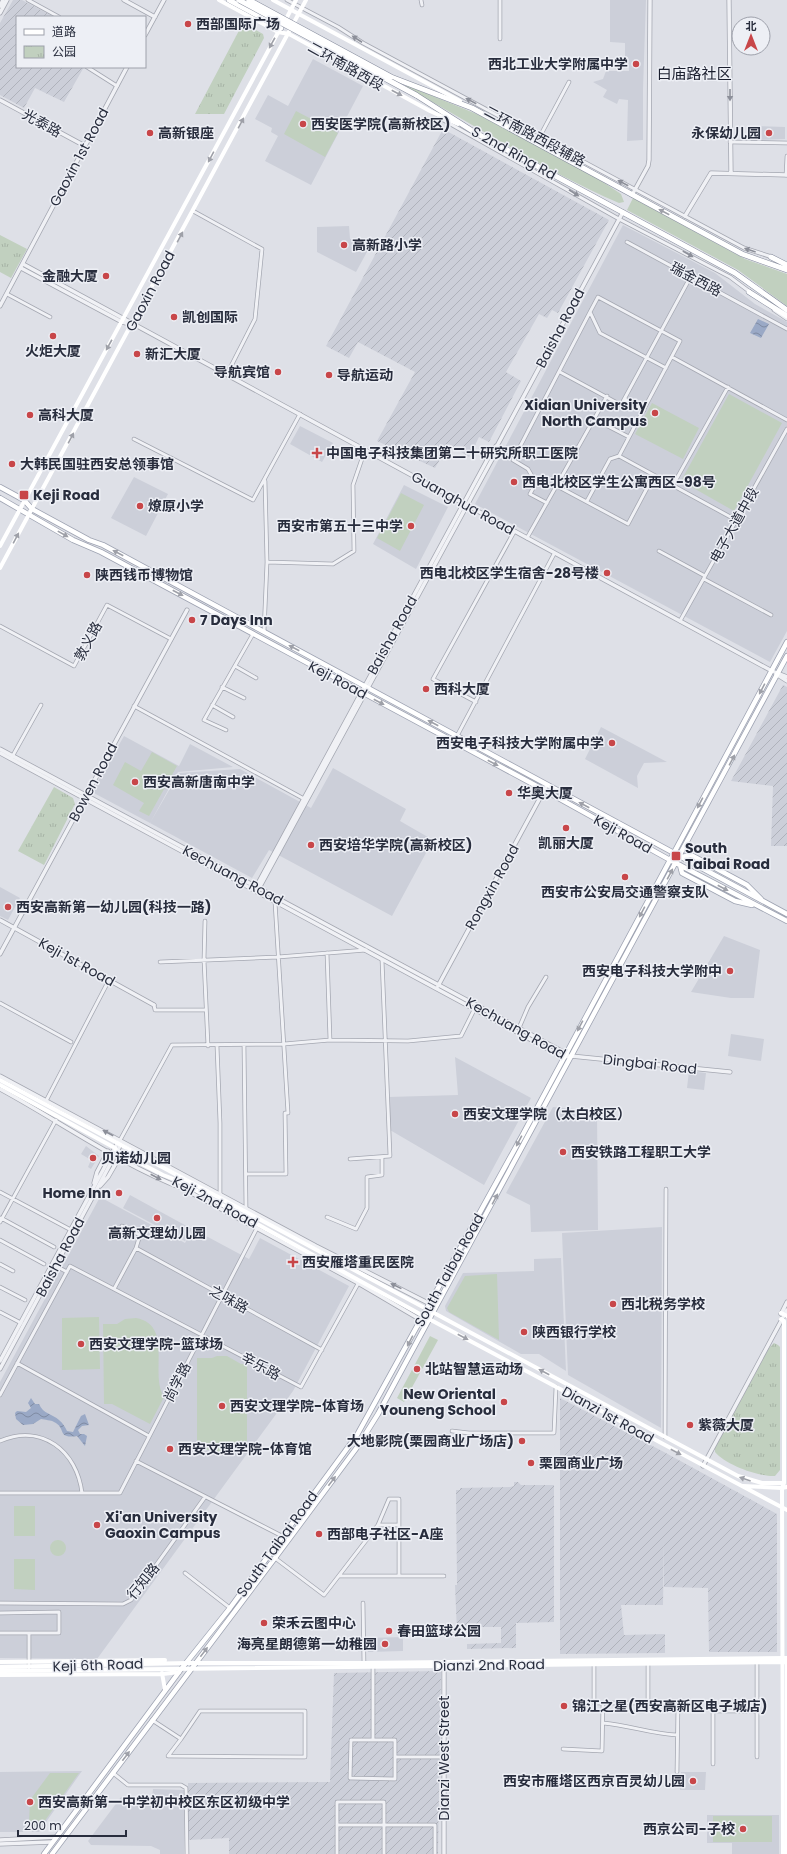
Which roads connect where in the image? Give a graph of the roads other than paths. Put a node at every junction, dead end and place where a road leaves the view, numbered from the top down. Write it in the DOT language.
graph roads {
  1 [pos="3,0"];
  2 [pos="7,0"];
  3 [pos="28,0"];
  4 [pos="124,0"];
  5 [pos="164,0"];
  6 [pos="219,0"];
  7 [pos="229,0"];
  8 [pos="239,0"];
  9 [pos="249,0"];
  10 [pos="273,0"];
  11 [pos="287,0"];
  12 [pos="306,0"];
  13 [pos="421,0"];
  14 [pos="500,0"];
  15 [pos="650,0"];
  16 [pos="729,0"];
  17 [pos="295,2"];
  18 [pos="422,5"];
  19 [pos="0,6"];
  20 [pos="302,8"];
  21 [pos="291,9"];
  22 [pos="0,13"];
  23 [pos="299,13"];
  24 [pos="57,16"];
  25 [pos="155,17"];
  26 [pos="280,30"];
  27 [pos="146,33"];
  28 [pos="289,34"];
  29 [pos="500,39"];
  30 [pos="88,68"];
  31 [pos="126,68"];
  32 [pos="569,82"];
  33 [pos="117,86"];
  34 [pos="0,100"];
  35 [pos="472,108"];
  36 [pos="430,111"];
  37 [pos="474,132"];
  38 [pos="539,138"];
  39 [pos="730,142"];
  40 [pos="787,143"];
  41 [pos="85,146"];
  42 [pos="787,156"];
  43 [pos="730,173"];
  44 [pos="787,175"];
  45 [pos="635,189"];
  46 [pos="632,195"];
  47 [pos="193,211"];
  48 [pos="623,212"];
  49 [pos="685,216"];
  50 [pos="619,219"];
  51 [pos="627,242"];
  52 [pos="771,257"];
  53 [pos="765,262"];
  54 [pos="787,265"];
  55 [pos="22,266"];
  56 [pos="787,270"];
  57 [pos="691,276"];
  58 [pos="750,292"];
  59 [pos="7,294"];
  60 [pos="0,306"];
  61 [pos="590,312"];
  62 [pos="786,312"];
  63 [pos="50,317"];
  64 [pos="787,319"];
  65 [pos="123,320"];
  66 [pos="132,324"];
  67 [pos="787,329"];
  68 [pos="661,331"];
  69 [pos="646,357"];
  70 [pos="672,357"];
  71 [pos="666,368"];
  72 [pos="560,372"];
  73 [pos="227,374"];
  74 [pos="728,387"];
  75 [pos="607,396"];
  76 [pos="625,399"];
  77 [pos="644,410"];
  78 [pos="300,414"];
  79 [pos="594,418"];
  80 [pos="787,420"];
  81 [pos="787,429"];
  82 [pos="629,437"];
  83 [pos="134,439"];
  84 [pos="365,450"];
  85 [pos="619,456"];
  86 [pos="654,475"];
  87 [pos="264,479"];
  88 [pos="557,486"];
  89 [pos="673,486"];
  90 [pos="0,487"];
  91 [pos="0,498"];
  92 [pos="24,500"];
  93 [pos="587,502"];
  94 [pos="547,503"];
  95 [pos="465,505"];
  96 [pos="20,508"];
  97 [pos="32,509"];
  98 [pos="29,516"];
  99 [pos="736,520"];
  100 [pos="514,532"];
  101 [pos="526,538"];
  102 [pos="0,546"];
  103 [pos="659,552"];
  104 [pos="554,554"];
  105 [pos="267,562"];
  106 [pos="0,568"];
  107 [pos="705,577"];
  108 [pos="187,610"];
  109 [pos="770,615"];
  110 [pos="680,622"];
  111 [pos="0,626"];
  112 [pos="264,632"];
  113 [pos="253,634"];
  114 [pos="171,639"];
  115 [pos="787,642"];
  116 [pos="787,656"];
  117 [pos="234,666"];
  118 [pos="772,671"];
  119 [pos="778,674"];
  120 [pos="787,677"];
  121 [pos="256,678"];
  122 [pos="787,681"];
  123 [pos="222,687"];
  124 [pos="366,687"];
  125 [pos="363,694"];
  126 [pos="244,698"];
  127 [pos="476,702"];
  128 [pos="41,705"];
  129 [pos="212,705"];
  130 [pos="134,706"];
  131 [pos="233,717"];
  132 [pos="226,730"];
  133 [pos="457,736"];
  134 [pos="0,749"];
  135 [pos="0,753"];
  136 [pos="12,758"];
  137 [pos="546,788"];
  138 [pos="85,797"];
  139 [pos="306,800"];
  140 [pos="674,852"];
  141 [pos="681,857"];
  142 [pos="670,860"];
  143 [pos="678,864"];
  144 [pos="256,890"];
  145 [pos="275,902"];
  146 [pos="787,914"];
  147 [pos="0,920"];
  148 [pos="205,921"];
  149 [pos="787,921"];
  150 [pos="14,927"];
  151 [pos="366,950"];
  152 [pos="327,953"];
  153 [pos="0,954"];
  154 [pos="278,957"];
  155 [pos="204,960"];
  156 [pos="382,960"];
  157 [pos="160,962"];
  158 [pos="546,976"];
  159 [pos="109,980"];
  160 [pos="437,987"];
  161 [pos="0,1003"];
  162 [pos="154,1005"];
  163 [pos="206,1010"];
  164 [pos="474,1010"];
  165 [pos="519,1028"];
  166 [pos="330,1040"];
  167 [pos="385,1041"];
  168 [pos="71,1042"];
  169 [pos="284,1044"];
  170 [pos="208,1046"];
  171 [pos="217,1046"];
  172 [pos="244,1046"];
  173 [pos="564,1055"];
  174 [pos="571,1056"];
  175 [pos="730,1072"];
  176 [pos="0,1076"];
  177 [pos="0,1080"];
  178 [pos="0,1085"];
  179 [pos="0,1091"];
  180 [pos="46,1101"];
  181 [pos="58,1116"];
  182 [pos="55,1122"];
  183 [pos="117,1148"];
  184 [pos="108,1151"];
  185 [pos="382,1157"];
  186 [pos="119,1158"];
  187 [pos="350,1159"];
  188 [pos="246,1174"];
  189 [pos="95,1189"];
  190 [pos="666,1189"];
  191 [pos="0,1192"];
  192 [pos="220,1194"];
  193 [pos="12,1199"];
  194 [pos="246,1208"];
  195 [pos="327,1217"];
  196 [pos="1,1219"];
  197 [pos="122,1226"];
  198 [pos="257,1228"];
  199 [pos="71,1230"];
  200 [pos="0,1240"];
  201 [pos="54,1246"];
  202 [pos="136,1248"];
  203 [pos="0,1264"];
  204 [pos="44,1264"];
  205 [pos="56,1266"];
  206 [pos="13,1271"];
  207 [pos="67,1272"];
  208 [pos="359,1282"];
  209 [pos="0,1287"];
  210 [pos="114,1289"];
  211 [pos="222,1296"];
  212 [pos="25,1300"];
  213 [pos="786,1305"];
  214 [pos="429,1306"];
  215 [pos="787,1310"];
  216 [pos="0,1312"];
  217 [pos="434,1313"];
  218 [pos="424,1314"];
  219 [pos="784,1315"];
  220 [pos="429,1319"];
  221 [pos="781,1319"];
  222 [pos="421,1320"];
  223 [pos="23,1324"];
  224 [pos="201,1334"];
  225 [pos="322,1350"];
  226 [pos="0,1361"];
  227 [pos="17,1363"];
  228 [pos="0,1370"];
  229 [pos="556,1387"];
  230 [pos="0,1395"];
  231 [pos="452,1431"];
  232 [pos="149,1436"];
  233 [pos="665,1437"];
  234 [pos="0,1441"];
  235 [pos="707,1459"];
  236 [pos="136,1461"];
  237 [pos="703,1466"];
  238 [pos="786,1485"];
  239 [pos="740,1486"];
  240 [pos="782,1488"];
  241 [pos="0,1493"];
  242 [pos="82,1493"];
  243 [pos="205,1497"];
  244 [pos="782,1507"];
  245 [pos="787,1510"];
  246 [pos="378,1525"];
  247 [pos="399,1525"];
  248 [pos="282,1536"];
  249 [pos="275,1558"];
  250 [pos="185,1573"];
  251 [pos="340,1576"];
  252 [pos="398,1576"];
  253 [pos="444,1576"];
  254 [pos="0,1603"];
  255 [pos="363,1603"];
  256 [pos="230,1608"];
  257 [pos="0,1613"];
  258 [pos="0,1633"];
  259 [pos="29,1633"];
  260 [pos="786,1660"];
  261 [pos="0,1662"];
  262 [pos="188,1662"];
  263 [pos="757,1662"];
  264 [pos="444,1663"];
  265 [pos="648,1663"];
  266 [pos="594,1664"];
  267 [pos="364,1665"];
  268 [pos="0,1666"];
  269 [pos="29,1666"];
  270 [pos="193,1666"];
  271 [pos="373,1666"];
  272 [pos="161,1668"];
  273 [pos="180,1670"];
  274 [pos="0,1671"];
  275 [pos="163,1674"];
  276 [pos="0,1676"];
  277 [pos="166,1690"];
  278 [pos="603,1703"];
  279 [pos="648,1703"];
  280 [pos="757,1711"];
  281 [pos="152,1720"];
  282 [pos="602,1723"];
  283 [pos="678,1735"];
  284 [pos="181,1739"];
  285 [pos="373,1740"];
  286 [pos="563,1750"];
  287 [pos="395,1757"];
  288 [pos="444,1757"];
  289 [pos="757,1757"];
  290 [pos="713,1764"];
  291 [pos="787,1765"];
  292 [pos="677,1772"];
  293 [pos="112,1773"];
  294 [pos="337,1825"];
  295 [pos="384,1825"];
  296 [pos="56,1837"];
  297 [pos="0,1840"];
  298 [pos="52,1842"];
  299 [pos="0,1844"];
  300 [pos="787,1853"];
  301 [pos="44,1854"];
  302 [pos="52,1854"];
  303 [pos="187,1854"];
  304 [pos="337,1854"];
  305 [pos="384,1854"];
  306 [pos="435,1854"];
  307 [pos="444,1854"];
  308 [pos="783,1854"];
  1 -- 19 [label="street"];
  2 -- 22 [label="street"];
  3 -- 24 [label="street"];
  4 -- 25 [label="street"];
  5 -- 25 [label="street"];
  6 -- 26 [label="main road, 二环南路西段"];
  7 -- 26 [label="highway"];
  8 -- 37 [label="highway, S 2nd Ring Rd, bridge"];
  9 -- 35 [label="highway, S 2nd Ring Rd, bridge"];
  10 -- 21 [label="main road"];
  11 -- 17 [label="street, 二环南路西段辅路"];
  12 -- 20 [label="main road, Gaoxin Road"];
  13 -- 18 [label="street"];
  14 -- 29 [label="street"];
  15 -- 45 [label="street"];
  16 -- 39 [label="street, one-way"];
  17 -- 20 [label="street, 二环南路西段辅路"];
  17 -- 21 [label="main road, Gaoxin Road"];
  20 -- 23 [label="main road, Gaoxin Road"];
  38 -- 20 [label="street, 二环南路西段辅路, one-way"];
  21 -- 23 [label="main road"];
  21 -- 26 [label="main road, Gaoxin Road"];
  23 -- 28 [label="main road, Gaoxin Road"];
  23 -- 35 [label="main road"];
  25 -- 27 [label="street"];
  26 -- 28 [label="main road, 二环南路西段"];
  26 -- 65 [label="main road, Gaoxin Road, one-way"];
  28 -- 36 [label="main road, 二环南路西段, one-way"];
  47 -- 28 [label="main road, Gaoxin Road, one-way"];
  30 -- 33 [label="street"];
  31 -- 33 [label="street, Gaoxin 1st Road"];
  32 -- 38 [label="street"];
  33 -- 41 [label="street, Gaoxin 1st Road"];
  34 -- 41 [label="street, 光泰路"];
  35 -- 46 [label="highway, S 2nd Ring Rd"];
  36 -- 37 [label="main road, 二环南路西段"];
  36 -- 50 [label="street, one-way"];
  37 -- 48 [label="highway, S 2nd Ring Rd"];
  45 -- 38 [label="street, 二环南路西段辅路, one-way"];
  39 -- 40 [label="street"];
  39 -- 43 [label="street"];
  41 -- 55 [label="street, Gaoxin 1st Road"];
  42 -- 44 [label="street"];
  43 -- 44 [label="street"];
  43 -- 49 [label="street"];
  45 -- 46 [label="street"];
  45 -- 49 [label="street, 二环南路西段辅路"];
  53 -- 46 [label="highway, S 2nd Ring Rd, one-way"];
  66 -- 47 [label="main road, Gaoxin Road, one-way"];
  47 -- 73 [label="street"];
  48 -- 50 [label="street, Baisha Road"];
  48 -- 62 [label="highway, S 2nd Ring Rd"];
  52 -- 49 [label="street, 二环南路西段辅路, one-way"];
  50 -- 58 [label="street, one-way"];
  50 -- 95 [label="street, Baisha Road"];
  51 -- 57 [label="street, 瑞金西路"];
  52 -- 54 [label="highway"];
  53 -- 54 [label="highway"];
  53 -- 56 [label="highway, S 2nd Ring Rd"];
  55 -- 59 [label="street, Gaoxin 1st Road"];
  55 -- 65 [label="street, Guanghua Road"];
  57 -- 67 [label="street, 瑞金西路"];
  57 -- 68 [label="street"];
  58 -- 62 [label="highway"];
  58 -- 64 [label="street"];
  59 -- 60 [label="street, Gaoxin 1st Road"];
  59 -- 63 [label="street"];
  61 -- 68 [label="street"];
  61 -- 69 [label="street"];
  61 -- 72 [label="street"];
  65 -- 66 [label="street, Guanghua Road"];
  65 -- 92 [label="main road, Gaoxin Road, one-way"];
  66 -- 73 [label="street, Guanghua Road"];
  97 -- 66 [label="main road, Gaoxin Road, one-way"];
  68 -- 69 [label="street"];
  68 -- 70 [label="street"];
  69 -- 71 [label="street"];
  69 -- 76 [label="street"];
  70 -- 71 [label="street"];
  70 -- 74 [label="street"];
  71 -- 77 [label="street"];
  72 -- 75 [label="street"];
  72 -- 94 [label="street"];
  73 -- 78 [label="street, Guanghua Road"];
  74 -- 80 [label="street"];
  74 -- 89 [label="street"];
  75 -- 76 [label="street"];
  75 -- 79 [label="street"];
  76 -- 77 [label="street"];
  77 -- 82 [label="street"];
  78 -- 84 [label="street, Guanghua Road"];
  78 -- 87 [label="street"];
  79 -- 82 [label="street"];
  79 -- 88 [label="street"];
  81 -- 99 [label="street, 电子大道中段"];
  82 -- 85 [label="street"];
  83 -- 87 [label="street"];
  84 -- 95 [label="street, Guanghua Road"];
  84 -- 105 [label="street"];
  85 -- 86 [label="street"];
  85 -- 93 [label="street"];
  86 -- 89 [label="street"];
  86 -- 93 [label="street"];
  87 -- 105 [label="street"];
  88 -- 93 [label="street"];
  88 -- 94 [label="street"];
  89 -- 99 [label="street"];
  90 -- 92 [label="main road"];
  91 -- 96 [label="main road, Keji Road"];
  92 -- 96 [label="main road, Gaoxin Road"];
  92 -- 97 [label="main road"];
  94 -- 101 [label="street"];
  95 -- 100 [label="street, Guanghua Road"];
  95 -- 124 [label="street, Baisha Road"];
  96 -- 98 [label="main road, Keji Road"];
  96 -- 102 [label="main road, Gaoxin Road"];
  97 -- 98 [label="main road, Gaoxin Road"];
  112 -- 97 [label="main road, Keji Road, one-way"];
  106 -- 98 [label="main road, Gaoxin Road, one-way"];
  98 -- 113 [label="main road, Keji Road, one-way"];
  99 -- 107 [label="street, 电子大道中段"];
  100 -- 101 [label="street, Guanghua Road"];
  100 -- 127 [label="street"];
  101 -- 104 [label="street, Guanghua Road"];
  103 -- 107 [label="street"];
  104 -- 110 [label="street, Guanghua Road"];
  104 -- 127 [label="street"];
  105 -- 112 [label="street"];
  107 -- 109 [label="street"];
  107 -- 110 [label="street, 电子大道中段"];
  108 -- 114 [label="street, Bowen Road"];
  110 -- 118 [label="street, Guanghua Road"];
  111 -- 114 [label="street, 敦义路"];
  124 -- 112 [label="main road, Keji Road, one-way"];
  113 -- 117 [label="street"];
  113 -- 125 [label="main road, Keji Road"];
  114 -- 130 [label="street, Bowen Road"];
  115 -- 118 [label="main road, South Taibai Road"];
  116 -- 119 [label="main road"];
  117 -- 121 [label="street"];
  117 -- 123 [label="street"];
  118 -- 119 [label="street, Guanghua Road"];
  118 -- 140 [label="main road, South Taibai Road, one-way"];
  119 -- 120 [label="street, Guanghua Road"];
  119 -- 122 [label="street, Guanghua Road"];
  141 -- 119 [label="main road, one-way"];
  123 -- 126 [label="street"];
  123 -- 129 [label="street"];
  124 -- 125 [label="street, Baisha Road"];
  133 -- 124 [label="main road, Keji Road, one-way"];
  125 -- 137 [label="main road, Keji Road, one-way"];
  125 -- 139 [label="street, Baisha Road"];
  127 -- 133 [label="street"];
  128 -- 136 [label="street"];
  129 -- 131 [label="street"];
  129 -- 132 [label="street"];
  130 -- 138 [label="street, Bowen Road"];
  130 -- 139 [label="street"];
  133 -- 137 [label="main road, Keji Road"];
  134 -- 136 [label="street, Kechuang Road"];
  135 -- 136 [label="street, Kechuang Road"];
  136 -- 138 [label="street, Kechuang Road"];
  140 -- 137 [label="main road, Keji Road, one-way"];
  137 -- 142 [label="main road, Keji Road"];
  137 -- 160 [label="street, Rongxin Road"];
  138 -- 144 [label="street, Kechuang Road"];
  138 -- 150 [label="street, Bowen Road"];
  139 -- 144 [label="street, Baisha Road"];
  140 -- 141 [label="main road, Keji Road"];
  140 -- 142 [label="main road, South Taibai Road"];
  141 -- 143 [label="main road, South Taibai Road"];
  141 -- 146 [label="main road, Keji Road"];
  142 -- 143 [label="main road, Keji Road"];
  142 -- 173 [label="main road, South Taibai Road, one-way"];
  143 -- 149 [label="main road, Keji Road, one-way"];
  174 -- 143 [label="main road, South Taibai Road, one-way"];
  144 -- 145 [label="street, Kechuang Road"];
  144 -- 160 [label="street, Kechuang Road"];
  145 -- 151 [label="street, Kechuang Road"];
  145 -- 154 [label="street"];
  147 -- 150 [label="street, Keji 1st Road"];
  148 -- 155 [label="street"];
  150 -- 153 [label="street, Bowen Road"];
  150 -- 159 [label="street, Keji 1st Road"];
  151 -- 152 [label="street"];
  151 -- 156 [label="street, Kechuang Road"];
  152 -- 154 [label="street"];
  152 -- 166 [label="street"];
  154 -- 155 [label="street"];
  154 -- 169 [label="street"];
  155 -- 157 [label="street"];
  155 -- 163 [label="street"];
  156 -- 160 [label="street, Kechuang Road"];
  156 -- 167 [label="street"];
  158 -- 165 [label="street"];
  159 -- 162 [label="street, Keji 1st Road"];
  159 -- 180 [label="street"];
  160 -- 164 [label="street, Kechuang Road"];
  160 -- 165 [label="street, Kechuang Road"];
  161 -- 168 [label="street"];
  162 -- 163 [label="street"];
  163 -- 170 [label="street"];
  164 -- 167 [label="street"];
  164 -- 173 [label="street, Kechuang Road"];
  165 -- 173 [label="street, Kechuang Road"];
  166 -- 167 [label="street"];
  166 -- 169 [label="street"];
  167 -- 185 [label="street"];
  169 -- 172 [label="street"];
  169 -- 188 [label="street"];
  170 -- 171 [label="street"];
  170 -- 183 [label="street"];
  171 -- 172 [label="street"];
  171 -- 192 [label="street"];
  172 -- 188 [label="street"];
  173 -- 174 [label="street, Kechuang Road"];
  173 -- 214 [label="main road, South Taibai Road, one-way"];
  174 -- 175 [label="street, Dingbai Road"];
  217 -- 174 [label="main road, South Taibai Road, one-way"];
  176 -- 180 [label="street"];
  177 -- 183 [label="main road, Keji 2nd Road"];
  178 -- 181 [label="main road, Keji 2nd Road"];
  179 -- 182 [label="street"];
  183 -- 180 [label="street, one-way"];
  181 -- 182 [label="street"];
  181 -- 183 [label="main road, Keji 2nd Road"];
  182 -- 184 [label="street"];
  182 -- 193 [label="street"];
  183 -- 184 [label="street"];
  183 -- 186 [label="street"];
  183 -- 189 [label="street, Baisha Road"];
  183 -- 192 [label="street"];
  183 -- 208 [label="main road, Keji 2nd Road"];
  183 -- 214 [label="main road, Keji 2nd Road"];
  184 -- 189 [label="street"];
  185 -- 187 [label="street"];
  185 -- 195 [label="street"];
  186 -- 189 [label="street"];
  186 -- 198 [label="street, one-way"];
  188 -- 194 [label="street"];
  189 -- 199 [label="street, Baisha Road"];
  189 -- 205 [label="street, Baisha Road"];
  190 -- 233 [label="street"];
  191 -- 193 [label="street"];
  192 -- 194 [label="street"];
  193 -- 196 [label="street"];
  193 -- 199 [label="street"];
  214 -- 194 [label="street, one-way"];
  196 -- 201 [label="street"];
  197 -- 202 [label="street"];
  198 -- 208 [label="street"];
  198 -- 211 [label="street, 尚学路"];
  199 -- 223 [label="street, Baisha Road"];
  200 -- 204 [label="street"];
  202 -- 210 [label="street"];
  202 -- 211 [label="street, 之味路"];
  203 -- 206 [label="street"];
  205 -- 207 [label="street"];
  205 -- 223 [label="street, Baisha Road"];
  207 -- 210 [label="street, 辛乐路"];
  207 -- 227 [label="street"];
  208 -- 218 [label="main road, Keji 2nd Road"];
  208 -- 222 [label="street"];
  208 -- 225 [label="street, 辛乐路"];
  209 -- 212 [label="street"];
  210 -- 224 [label="street, 辛乐路"];
  211 -- 224 [label="street, 尚学路"];
  211 -- 225 [label="street, 之味路"];
  213 -- 219 [label="street"];
  214 -- 217 [label="main road, Keji 2nd Road"];
  214 -- 218 [label="main road, South Taibai Road"];
  215 -- 219 [label="street"];
  216 -- 223 [label="street"];
  217 -- 220 [label="main road, South Taibai Road"];
  233 -- 217 [label="main road, Dianzi 1st Road, one-way"];
  218 -- 220 [label="main road, Keji 2nd Road"];
  218 -- 222 [label="main road, South Taibai Road"];
  219 -- 221 [label="street"];
  220 -- 229 [label="main road, Dianzi 1st Road, one-way"];
  249 -- 220 [label="main road, South Taibai Road, one-way"];
  221 -- 235 [label="street"];
  221 -- 238 [label="main road"];
  222 -- 248 [label="main road, South Taibai Road, one-way"];
  223 -- 226 [label="street, Baisha Road"];
  223 -- 228 [label="street, Baisha Road"];
  224 -- 225 [label="street, 辛乐路"];
  224 -- 232 [label="street, 尚学路"];
  227 -- 230 [label="street"];
  227 -- 232 [label="street"];
  229 -- 231 [label="street"];
  229 -- 237 [label="main road, Dianzi 1st Road, one-way"];
  232 -- 236 [label="street, 尚学路"];
  233 -- 235 [label="main road, Dianzi 1st Road"];
  234 -- 242 [label="street"];
  235 -- 237 [label="street"];
  238 -- 235 [label="main road, Dianzi 1st Road, one-way"];
  236 -- 242 [label="street, 尚学路"];
  236 -- 243 [label="street"];
  237 -- 239 [label="main road, Dianzi 1st Road"];
  238 -- 240 [label="main road"];
  239 -- 240 [label="main road"];
  239 -- 244 [label="main road, Dianzi 1st Road"];
  240 -- 244 [label="main road"];
  241 -- 242 [label="street"];
  243 -- 248 [label="street"];
  243 -- 254 [label="street, 行知路"];
  244 -- 245 [label="main road, Dianzi 1st Road"];
  244 -- 260 [label="main road"];
  246 -- 247 [label="street"];
  246 -- 247 [label="street"];
  246 -- 251 [label="street"];
  247 -- 252 [label="street"];
  248 -- 256 [label="main road, South Taibai Road"];
  249 -- 251 [label="street"];
  270 -- 249 [label="main road, South Taibai Road, one-way"];
  250 -- 256 [label="street"];
  251 -- 252 [label="street"];
  252 -- 253 [label="street"];
  255 -- 267 [label="street"];
  256 -- 262 [label="main road, South Taibai Road"];
  257 -- 259 [label="street"];
  258 -- 259 [label="street"];
  259 -- 269 [label="street"];
  260 -- 263 [label="main road, Dianzi 2nd Road"];
  260 -- 264 [label="main road, Dianzi 2nd Road"];
  260 -- 291 [label="main road"];
  260 -- 308 [label="main road"];
  261 -- 269 [label="main road"];
  262 -- 269 [label="main road"];
  262 -- 270 [label="main road"];
  262 -- 273 [label="main road, South Taibai Road"];
  263 -- 265 [label="main road, Dianzi 2nd Road"];
  263 -- 280 [label="street"];
  264 -- 266 [label="main road, Dianzi 2nd Road"];
  264 -- 267 [label="main road, Dianzi 2nd Road"];
  264 -- 271 [label="main road, Dianzi 2nd Road"];
  264 -- 288 [label="street, Dianzi West Street"];
  265 -- 266 [label="main road, Dianzi 2nd Road"];
  265 -- 279 [label="street"];
  266 -- 278 [label="street"];
  267 -- 270 [label="main road, Dianzi 2nd Road"];
  267 -- 271 [label="main road, Dianzi 2nd Road"];
  268 -- 269 [label="main road, Keji 6th Road"];
  269 -- 272 [label="main road, Keji 6th Road"];
  269 -- 274 [label="main road, Keji 6th Road"];
  270 -- 273 [label="main road, Keji 6th Road"];
  270 -- 281 [label="main road, South Taibai Road"];
  271 -- 285 [label="street"];
  272 -- 273 [label="main road, Keji 6th Road"];
  272 -- 275 [label="main road"];
  273 -- 275 [label="main road"];
  273 -- 277 [label="main road, South Taibai Road"];
  275 -- 276 [label="main road"];
  275 -- 277 [label="main road"];
  277 -- 296 [label="main road, South Taibai Road"];
  278 -- 279 [label="street"];
  278 -- 282 [label="street"];
  279 -- 283 [label="street"];
  280 -- 289 [label="street"];
  280 -- 290 [label="street"];
  281 -- 284 [label="street"];
  293 -- 281 [label="main road, South Taibai Road, one-way"];
  282 -- 283 [label="street"];
  282 -- 286 [label="street"];
  283 -- 292 [label="street"];
  284 -- 284 [label="street"];
  285 -- 287 [label="street"];
  285 -- 287 [label="street"];
  287 -- 288 [label="street"];
  288 -- 307 [label="street, Dianzi West Street"];
  291 -- 300 [label="main road"];
  293 -- 302 [label="main road, South Taibai Road"];
  293 -- 303 [label="street"];
  294 -- 295 [label="street"];
  294 -- 295 [label="street"];
  294 -- 304 [label="street"];
  295 -- 305 [label="street"];
  295 -- 306 [label="street"];
  296 -- 297 [label="street"];
  296 -- 298 [label="main road, South Taibai Road"];
  298 -- 299 [label="street"];
  298 -- 301 [label="main road, South Taibai Road"];
}
